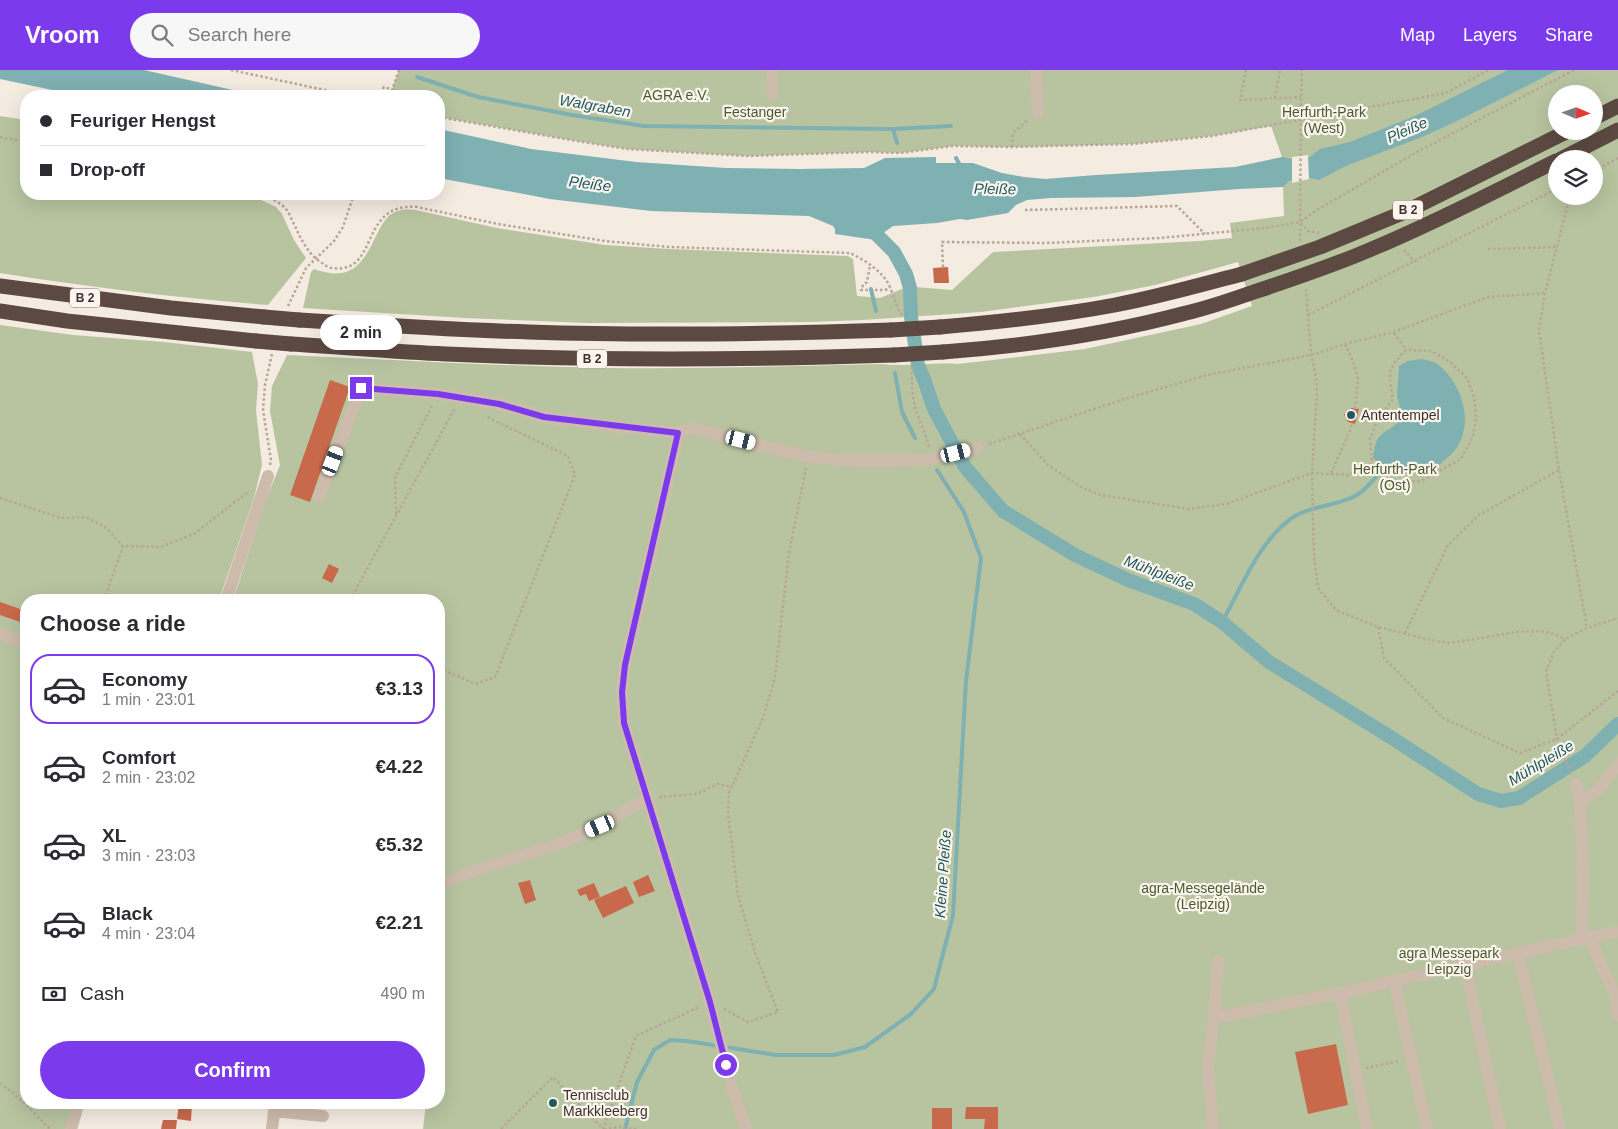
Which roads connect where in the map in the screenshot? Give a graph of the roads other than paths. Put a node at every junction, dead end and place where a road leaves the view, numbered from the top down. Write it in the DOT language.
graph roads {
  1 [pos="772,70"];
  2 [pos="1036,70"];
  3 [pos="773,94"];
  4 [pos="1618,106"];
  5 [pos="1038,113"];
  6 [pos="1603,114"];
  7 [pos="1618,130"];
  8 [pos="1550,140"];
  9 [pos="1578,150"];
  10 [pos="1548,165"];
  11 [pos="0,286"];
  12 [pos="0,311"];
  13 [pos="678,433"];
  14 [pos="974,449"];
  15 [pos="268,476"];
  16 [pos="319,497"];
  17 [pos="228,594"];
  18 [pos="0,634"];
  19 [pos="20,641"];
  20 [pos="1618,765"];
  21 [pos="1576,784"];
  22 [pos="647,798"];
  23 [pos="1579,802"];
  24 [pos="445,883"];
  25 [pos="1618,932"];
  26 [pos="1585,938"];
  27 [pos="1518,952"];
  28 [pos="1218,962"];
  29 [pos="1465,965"];
  30 [pos="1394,980"];
  31 [pos="1340,993"];
  32 [pos="1618,1015"];
  33 [pos="1214,1017"];
  34 [pos="77,1109"];
  35 [pos="274,1109"];
  36 [pos="285,1109"];
  37 [pos="323,1116"];
  38 [pos="71,1129"];
  39 [pos="272,1129"];
  40 [pos="746,1129"];
  41 [pos="1213,1129"];
  42 [pos="1367,1129"];
  43 [pos="1427,1129"];
  44 [pos="1500,1129"];
  45 [pos="1560,1129"];
  1 -- 3 [label="lane"];
  2 -- 5 [label="lane"];
  4 -- 6 [label="highway"];
  7 -- 9 [label="highway"];
  8 -- 11 [label="highway, B 2, bridge"];
  10 -- 12 [label="highway, B 2, bridge"];
  13 -- 14 [label="lane"];
  13 -- 16 [label="lane"];
  13 -- 22 [label="lane"];
  15 -- 17 [label="lane"];
  18 -- 19 [label="lane"];
  20 -- 23 [label="lane"];
  21 -- 23 [label="lane"];
  22 -- 24 [label="lane"];
  22 -- 40 [label="lane"];
  23 -- 26 [label="lane"];
  25 -- 26 [label="lane"];
  26 -- 27 [label="lane"];
  26 -- 32 [label="lane"];
  27 -- 29 [label="lane"];
  27 -- 45 [label="lane"];
  28 -- 33 [label="lane"];
  29 -- 30 [label="lane"];
  29 -- 44 [label="lane"];
  30 -- 31 [label="lane"];
  30 -- 43 [label="lane"];
  31 -- 33 [label="lane"];
  31 -- 42 [label="lane"];
  33 -- 41 [label="lane"];
  34 -- 38 [label="lane"];
  35 -- 39 [label="lane"];
  36 -- 37 [label="lane"];
}
